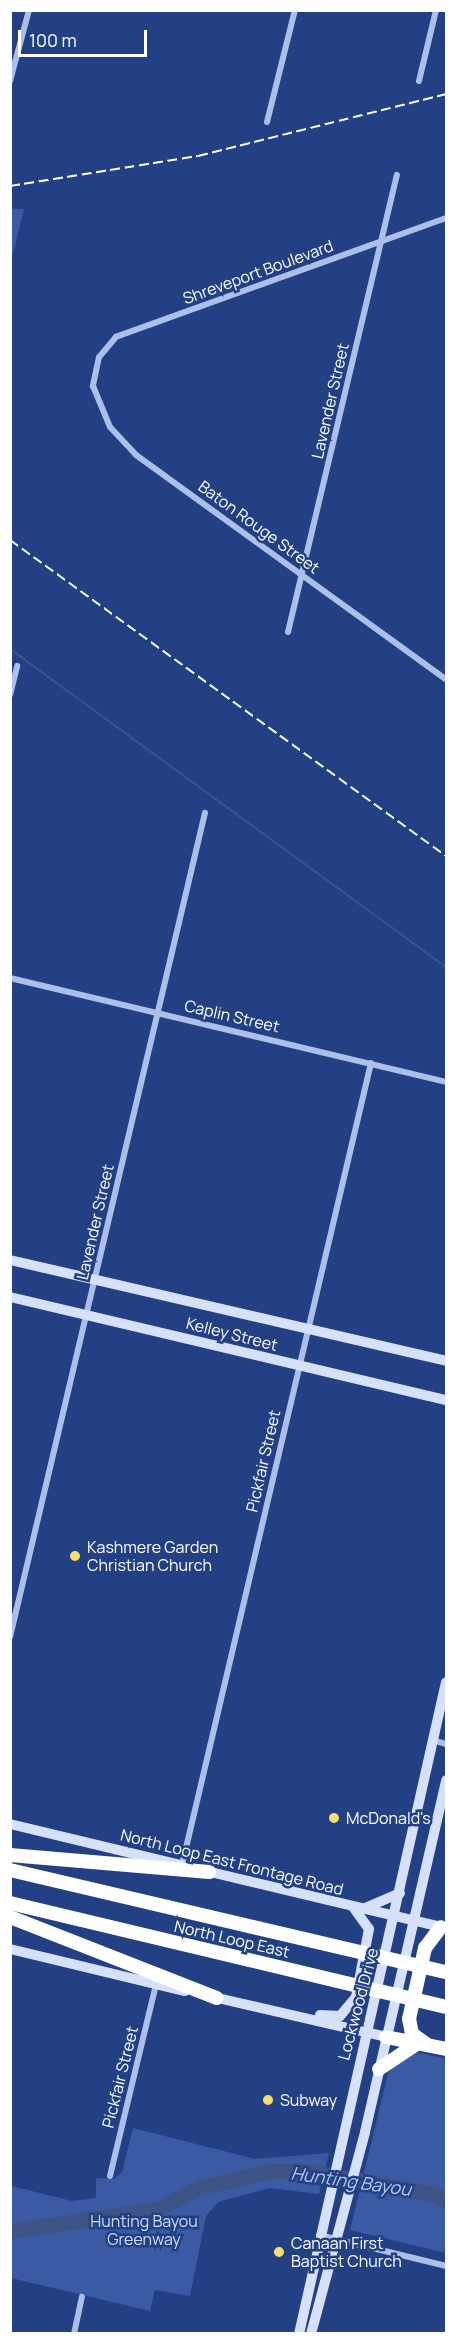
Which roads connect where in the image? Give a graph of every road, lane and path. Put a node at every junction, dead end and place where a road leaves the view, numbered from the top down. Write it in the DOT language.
graph roads {
  1 [pos="29,10"];
  2 [pos="295,10"];
  3 [pos="436,10"];
  4 [pos="10,81"];
  5 [pos="419,81"];
  6 [pos="267,122"];
  7 [pos="396,175"];
  8 [pos="447,218"];
  9 [pos="381,242"];
  10 [pos="96,370"];
  11 [pos="303,576"];
  12 [pos="288,632"];
  13 [pos="17,666"];
  14 [pos="447,679"];
  15 [pos="10,694"];
  16 [pos="206,813"];
  17 [pos="10,978"];
  18 [pos="158,1013"];
  19 [pos="371,1063"];
  20 [pos="447,1082"];
  21 [pos="10,1260"];
  22 [pos="95,1280"];
  23 [pos="10,1297"];
  24 [pos="87,1314"];
  25 [pos="308,1329"];
  26 [pos="447,1361"];
  27 [pos="299,1366"];
  28 [pos="447,1400"];
  29 [pos="10,1637"];
  30 [pos="447,1682"];
  31 [pos="432,1740"];
  32 [pos="447,1744"];
  33 [pos="447,1780"];
  34 [pos="10,1824"];
  35 [pos="10,1855"];
  36 [pos="182,1865"];
  37 [pos="10,1870"];
  38 [pos="209,1872"];
  39 [pos="400,1893"];
  40 [pos="10,1903"];
  41 [pos="357,1908"];
  42 [pos="396,1916"];
  43 [pos="10,1917"];
  44 [pos="415,1920"];
  45 [pos="444,1927"];
  46 [pos="10,1949"];
  47 [pos="442,1971"];
  48 [pos="156,1984"];
  49 [pos="217,1998"];
  50 [pos="447,2007"];
  51 [pos="288,2014"];
  52 [pos="367,2033"];
  53 [pos="386,2037"];
  54 [pos="422,2043"];
  55 [pos="447,2049"];
  56 [pos="379,2069"];
  57 [pos="110,2176"];
  58 [pos="318,2235"];
  59 [pos="336,2240"];
  60 [pos="447,2266"];
  61 [pos="82,2297"];
  62 [pos="74,2334"];
  63 [pos="299,2334"];
  64 [pos="311,2334"];
  1 -- 4 [label="street"];
  2 -- 6 [label="street"];
  3 -- 5 [label="street"];
  7 -- 9 [label="street, Lavender Street"];
  8 -- 9 [label="street, Shreveport Boulevard"];
  9 -- 10 [label="street, Shreveport Boulevard"];
  9 -- 11 [label="street, Lavender Street"];
  10 -- 11 [label="street, Baton Rouge Street"];
  11 -- 12 [label="street, Lavender Street"];
  11 -- 14 [label="street, Baton Rouge Street"];
  13 -- 15 [label="street"];
  16 -- 18 [label="street, Lavender Street"];
  17 -- 18 [label="street, Caplin Street"];
  18 -- 19 [label="street, Caplin Street"];
  18 -- 22 [label="street, Lavender Street"];
  19 -- 20 [label="street, Caplin Street"];
  19 -- 25 [label="street, Pickfair Street"];
  21 -- 22 [label="main road, Kelley Street"];
  22 -- 24 [label="street, Lavender Street"];
  22 -- 25 [label="main road, Kelley Street"];
  23 -- 24 [label="main road, Kelley Street"];
  24 -- 27 [label="main road, Kelley Street"];
  24 -- 29 [label="street, Lavender Street"];
  25 -- 26 [label="main road, Kelley Street"];
  25 -- 27 [label="street, Pickfair Street"];
  27 -- 28 [label="main road, Kelley Street"];
  27 -- 36 [label="street, Pickfair Street"];
  30 -- 31 [label="main road, Lockwood Drive"];
  31 -- 32 [label="street"];
  31 -- 39 [label="main road, Lockwood Drive"];
  33 -- 44 [label="main road, Lockwood Drive"];
  34 -- 36 [label="main road, North Loop East Frontage Road"];
  35 -- 38 [label="highway"];
  36 -- 38 [label="main road, North Loop East Frontage Road"];
  37 -- 47 [label="highway, North Loop East"];
  38 -- 41 [label="main road, North Loop East Frontage Road"];
  39 -- 41 [label="main road"];
  39 -- 42 [label="main road, Lockwood Drive"];
  40 -- 50 [label="highway, North Loop East"];
  41 -- 42 [label="main road, North Loop East Frontage Road"];
  41 -- 51 [label="main road"];
  42 -- 44 [label="main road, North Loop East Frontage Road"];
  42 -- 52 [label="main road, Lockwood Drive"];
  43 -- 49 [label="highway"];
  44 -- 45 [label="main road, North Loop East Frontage Road"];
  44 -- 53 [label="main road, Lockwood Drive"];
  45 -- 54 [label="highway"];
  46 -- 48 [label="main road"];
  48 -- 49 [label="main road"];
  48 -- 57 [label="street, Pickfair Street"];
  49 -- 51 [label="main road"];
  51 -- 52 [label="main road"];
  52 -- 53 [label="main road"];
  52 -- 58 [label="main road, Lockwood Drive"];
  53 -- 54 [label="highway"];
  53 -- 56 [label="main road, Lockwood Drive"];
  54 -- 55 [label="highway"];
  54 -- 56 [label="highway"];
  56 -- 59 [label="main road, Lockwood Drive"];
  58 -- 59 [label="street"];
  58 -- 63 [label="main road, Lockwood Drive"];
  59 -- 60 [label="street"];
  59 -- 64 [label="main road, Lockwood Drive"];
  61 -- 62 [label="street"];
}
